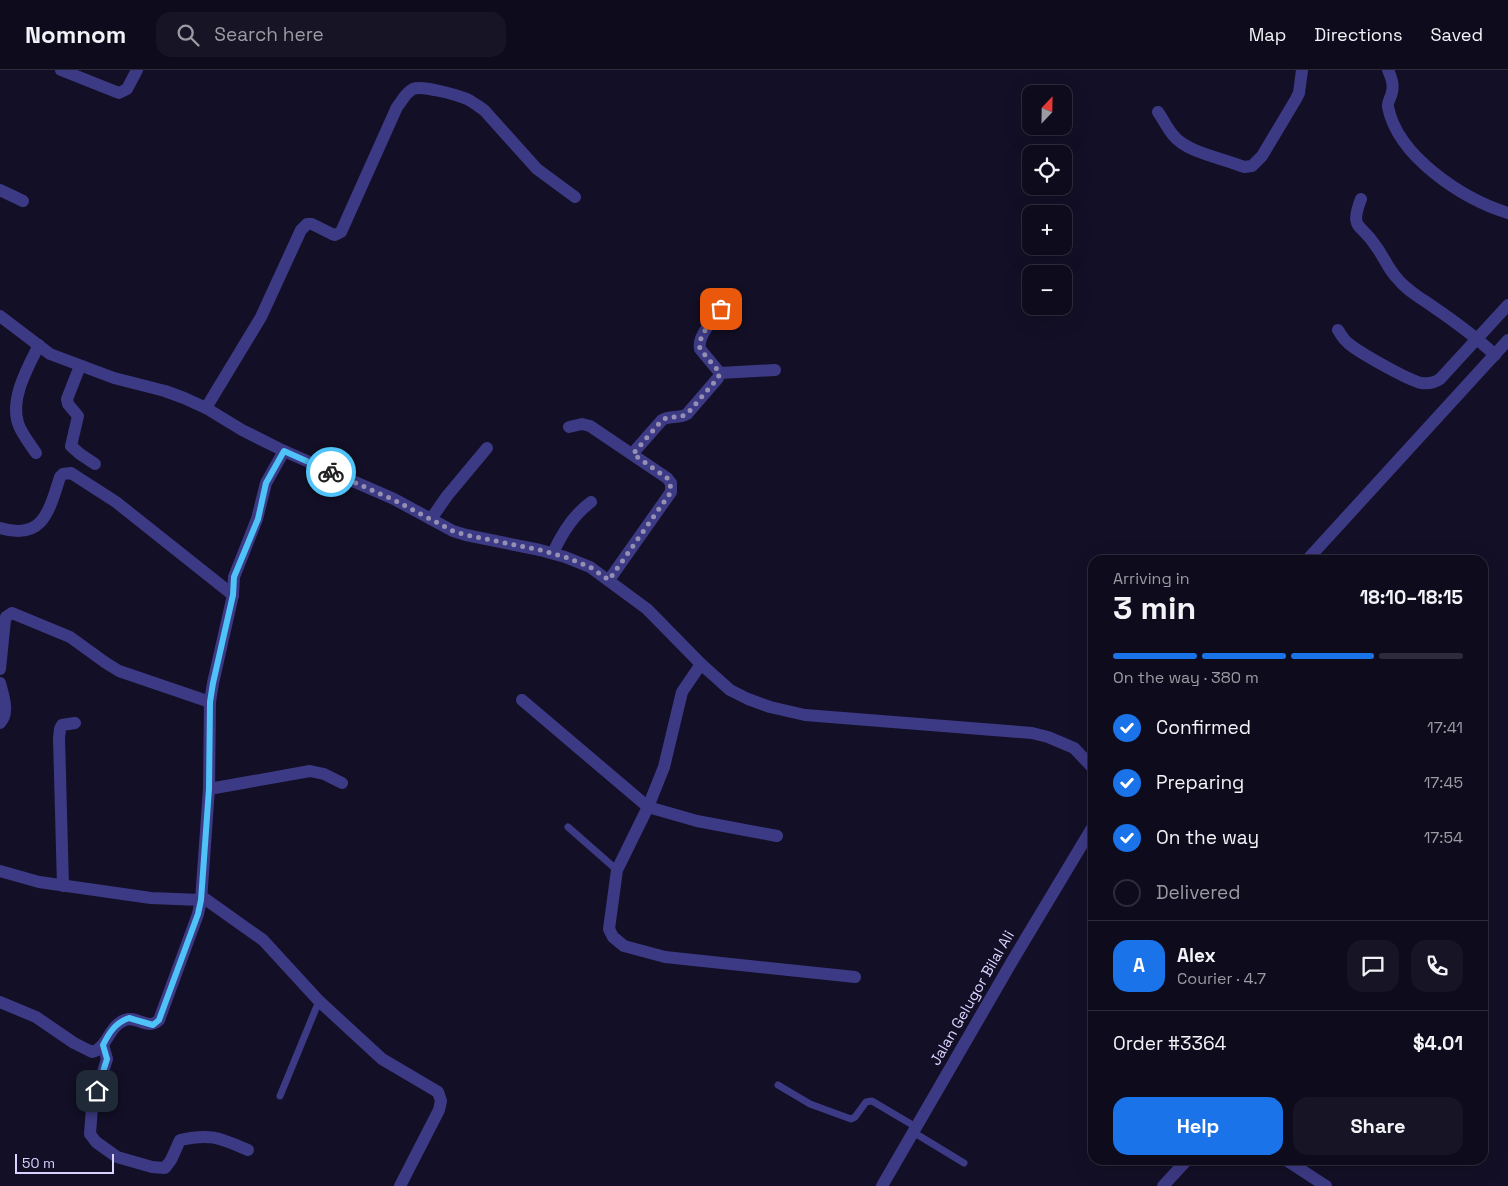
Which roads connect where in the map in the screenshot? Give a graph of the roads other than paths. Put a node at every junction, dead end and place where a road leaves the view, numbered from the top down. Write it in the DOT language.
graph roads {
  1 [pos="61,70"];
  2 [pos="137,70"];
  3 [pos="1302,70"];
  4 [pos="1388,70"];
  5 [pos="1158,112"];
  6 [pos="0,190"];
  7 [pos="575,197"];
  8 [pos="1361,199"];
  9 [pos="23,201"];
  10 [pos="1508,212"];
  11 [pos="1508,305"];
  12 [pos="721,309"];
  13 [pos="0,316"];
  14 [pos="1338,330"];
  15 [pos="1479,339"];
  16 [pos="1508,340"];
  17 [pos="39,346"];
  18 [pos="1493,354"];
  19 [pos="80,366"];
  20 [pos="775,370"];
  21 [pos="720,373"];
  22 [pos="206,408"];
  23 [pos="569,428"];
  24 [pos="488,448"];
  25 [pos="284,451"];
  26 [pos="36,453"];
  27 [pos="633,454"];
  28 [pos="95,464"];
  29 [pos="591,502"];
  30 [pos="431,519"];
  31 [pos="0,528"];
  32 [pos="553,553"];
  33 [pos="1312,555"];
  34 [pos="609,580"];
  35 [pos="233,595"];
  36 [pos="701,664"];
  37 [pos="0,669"];
  38 [pos="0,683"];
  39 [pos="522,700"];
  40 [pos="210,702"];
  41 [pos="75,722"];
  42 [pos="0,723"];
  43 [pos="1088,763"];
  44 [pos="342,783"];
  45 [pos="209,789"];
  46 [pos="648,807"];
  47 [pos="568,827"];
  48 [pos="1088,835"];
  49 [pos="777,836"];
  50 [pos="617,870"];
  51 [pos="0,871"];
  52 [pos="63,886"];
  53 [pos="201,898"];
  54 [pos="855,977"];
  55 [pos="319,1001"];
  56 [pos="0,1002"];
  57 [pos="103,1045"];
  58 [pos="778,1086"];
  59 [pos="280,1096"];
  60 [pos="914,1128"];
  61 [pos="248,1150"];
  62 [pos="964,1163"];
  63 [pos="1182,1165"];
  64 [pos="1294,1165"];
  65 [pos="400,1186"];
  66 [pos="882,1186"];
  67 [pos="1163,1186"];
  68 [pos="1326,1186"];
  1 -- 2 [label="street"];
  3 -- 5 [label="street"];
  4 -- 10 [label="street"];
  6 -- 9 [label="street"];
  7 -- 22 [label="street"];
  8 -- 15 [label="street"];
  11 -- 15 [label="street"];
  12 -- 21 [label="street"];
  13 -- 17 [label="street"];
  14 -- 15 [label="street"];
  15 -- 18 [label="street"];
  16 -- 18 [label="street"];
  17 -- 19 [label="street"];
  17 -- 26 [label="street"];
  18 -- 33 [label="street"];
  19 -- 22 [label="street"];
  19 -- 28 [label="street"];
  20 -- 21 [label="street"];
  21 -- 27 [label="street"];
  22 -- 25 [label="street"];
  23 -- 27 [label="street"];
  24 -- 30 [label="street"];
  25 -- 30 [label="street"];
  25 -- 35 [label="street"];
  27 -- 34 [label="street"];
  29 -- 32 [label="street"];
  30 -- 32 [label="street"];
  31 -- 35 [label="street"];
  32 -- 34 [label="street"];
  34 -- 36 [label="street"];
  35 -- 40 [label="street"];
  36 -- 43 [label="street"];
  36 -- 46 [label="street"];
  37 -- 40 [label="street"];
  38 -- 42 [label="street"];
  39 -- 46 [label="street"];
  40 -- 45 [label="street"];
  41 -- 52 [label="street"];
  44 -- 45 [label="street"];
  45 -- 53 [label="street"];
  46 -- 49 [label="street"];
  46 -- 50 [label="street"];
  47 -- 50 [label="lane"];
  48 -- 60 [label="street, Jalan Gelugor Bilal Ali"];
  50 -- 54 [label="street"];
  51 -- 52 [label="street"];
  52 -- 53 [label="street"];
  53 -- 55 [label="street"];
  53 -- 57 [label="street"];
  55 -- 59 [label="lane"];
  55 -- 65 [label="street"];
  56 -- 57 [label="street"];
  57 -- 61 [label="street"];
  58 -- 60 [label="lane"];
  60 -- 62 [label="lane"];
  60 -- 66 [label="street, Jalan Gelugor Bilal Ali"];
  63 -- 67 [label="street"];
  64 -- 68 [label="street"];
}
